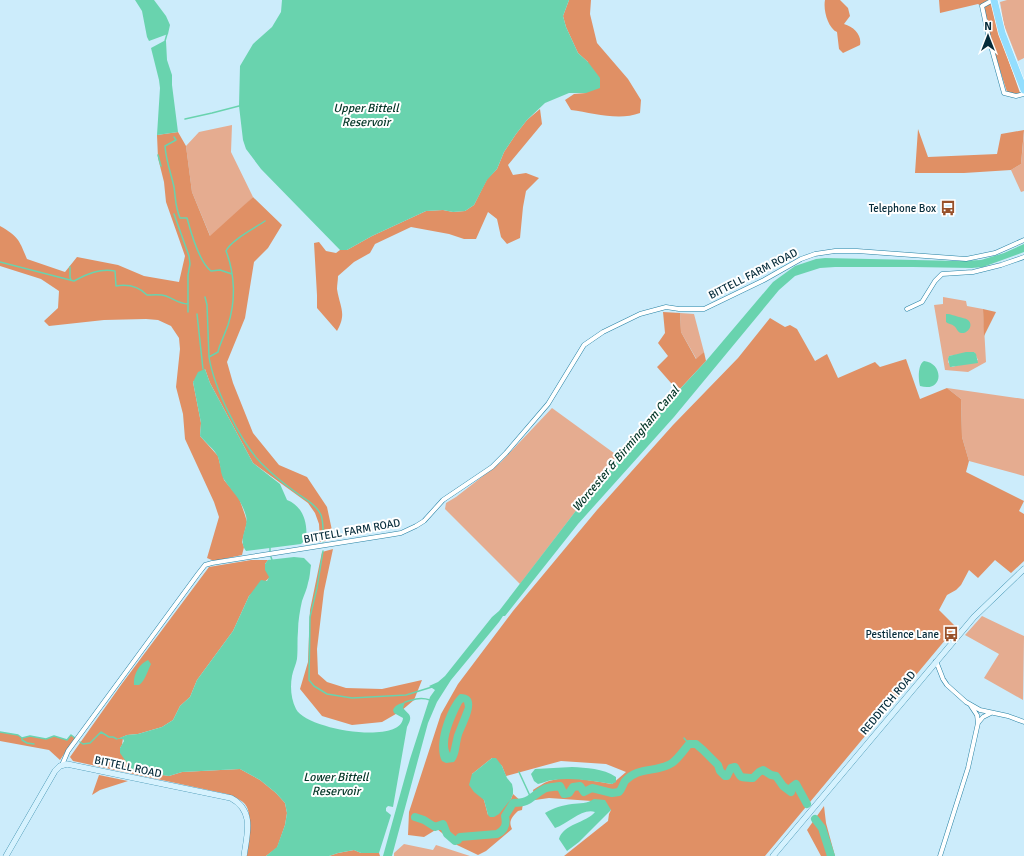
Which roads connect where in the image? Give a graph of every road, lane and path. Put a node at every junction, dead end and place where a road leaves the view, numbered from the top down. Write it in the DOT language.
graph roads {
  1 [pos="993,0"];
  2 [pos="1024,90"];
  3 [pos="1024,94"];
  4 [pos="1024,240"];
  5 [pos="1024,257"];
  6 [pos="908,309"];
  7 [pos="1024,569"];
  8 [pos="936,661"];
  9 [pos="972,706"];
  10 [pos="991,713"];
  11 [pos="1024,722"];
  12 [pos="978,723"];
  13 [pos="62,765"];
  14 [pos="6,856"];
  15 [pos="244,856"];
  16 [pos="773,856"];
  17 [pos="940,856"];
  1 -- 2 [label="highway"];
  1 -- 3 [label="street"];
  4 -- 13 [label="street, BITTELL FARM ROAD"];
  5 -- 6 [label="street"];
  7 -- 8 [label="main road, REDDITCH ROAD"];
  8 -- 9 [label="street"];
  8 -- 16 [label="main road, REDDITCH ROAD"];
  9 -- 10 [label="street"];
  9 -- 12 [label="street"];
  10 -- 11 [label="street"];
  10 -- 12 [label="street"];
  12 -- 17 [label="street"];
  13 -- 14 [label="main road"];
  13 -- 15 [label="main road, BITTELL ROAD"];
}
